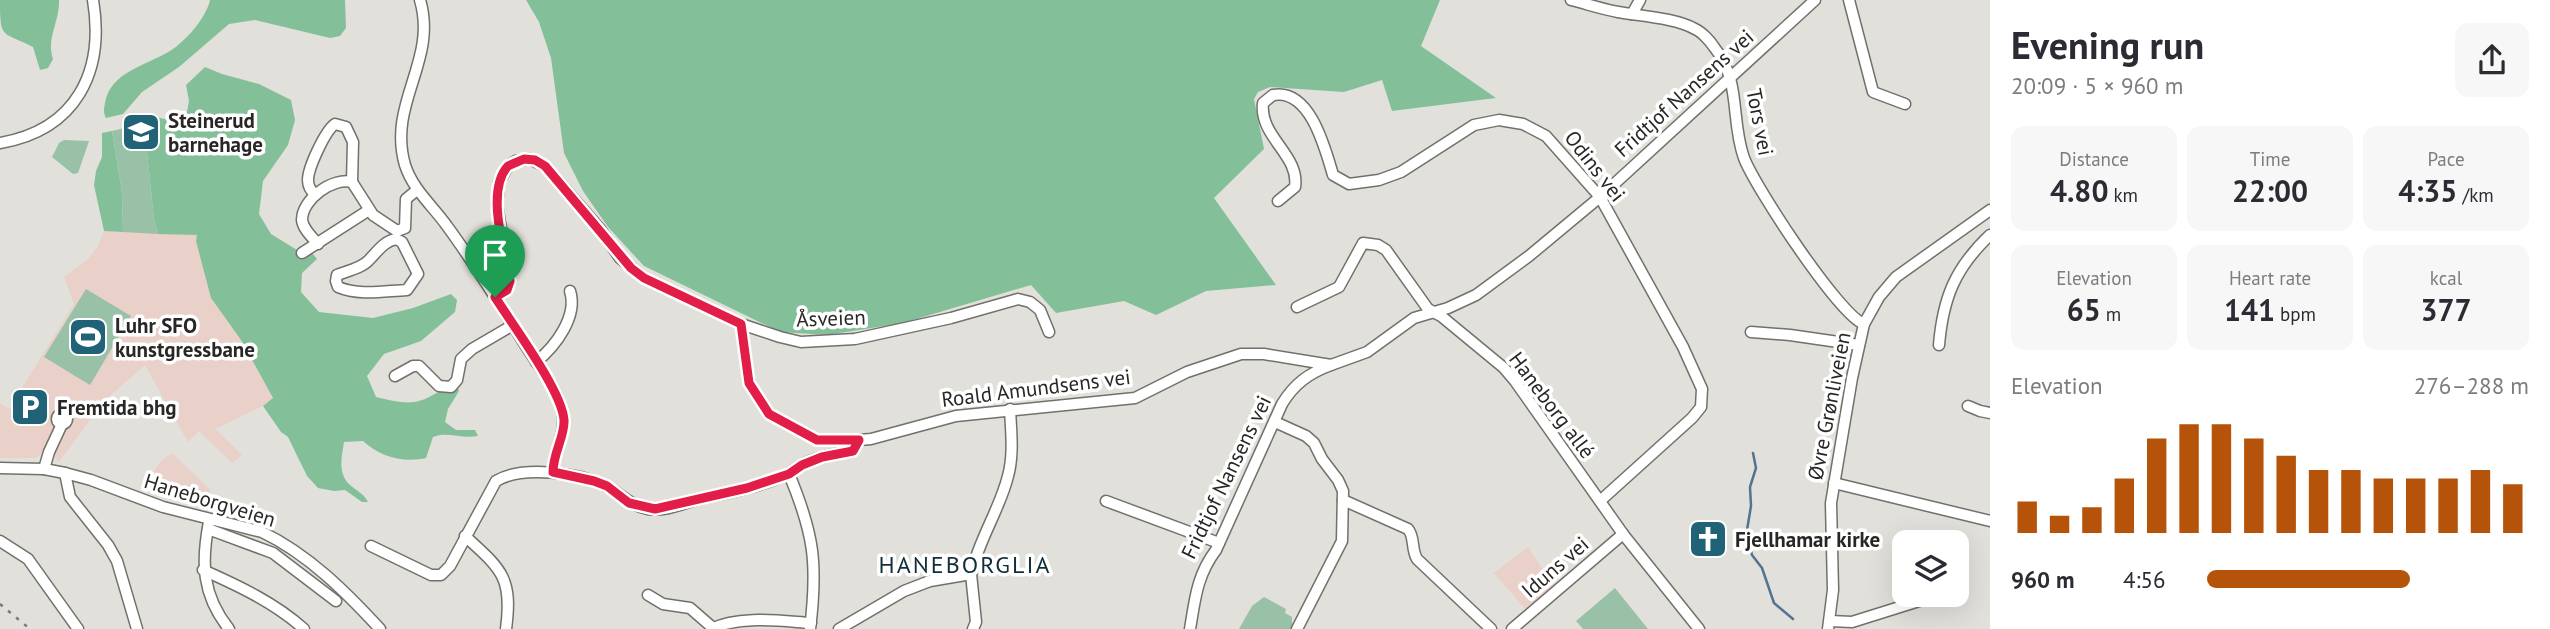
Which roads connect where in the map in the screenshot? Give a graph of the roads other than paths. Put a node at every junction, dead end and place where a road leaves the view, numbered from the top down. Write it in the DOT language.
graph roads {
  1 [pos="93,0"];
  2 [pos="420,0"];
  3 [pos="1572,0"];
  4 [pos="1640,0"];
  5 [pos="1815,0"];
  6 [pos="1849,0"];
  7 [pos="1632,14"];
  8 [pos="1731,76"];
  9 [pos="1905,104"];
  10 [pos="0,143"];
  11 [pos="352,182"];
  12 [pos="417,190"];
  13 [pos="315,195"];
  14 [pos="1600,197"];
  15 [pos="1278,201"];
  16 [pos="369,210"];
  17 [pos="1990,210"];
  18 [pos="397,235"];
  19 [pos="1990,235"];
  20 [pos="317,244"];
  21 [pos="302,253"];
  22 [pos="570,291"];
  23 [pos="495,297"];
  24 [pos="1297,307"];
  25 [pos="1432,312"];
  26 [pos="741,324"];
  27 [pos="1864,324"];
  28 [pos="513,325"];
  29 [pos="1049,332"];
  30 [pos="1751,332"];
  31 [pos="1859,345"];
  32 [pos="1939,345"];
  33 [pos="536,362"];
  34 [pos="1329,365"];
  35 [pos="395,376"];
  36 [pos="1968,406"];
  37 [pos="1010,410"];
  38 [pos="1990,412"];
  39 [pos="1275,422"];
  40 [pos="62,424"];
  41 [pos="859,440"];
  42 [pos="0,468"];
  43 [pos="44,469"];
  44 [pos="553,472"];
  45 [pos="65,473"];
  46 [pos="789,474"];
  47 [pos="1834,484"];
  48 [pos="1106,500"];
  49 [pos="1343,500"];
  50 [pos="1600,501"];
  51 [pos="1990,522"];
  52 [pos="209,524"];
  53 [pos="1623,534"];
  54 [pos="465,536"];
  55 [pos="0,541"];
  56 [pos="1219,543"];
  57 [pos="371,546"];
  58 [pos="203,570"];
  59 [pos="971,574"];
  60 [pos="648,595"];
  61 [pos="336,601"];
  62 [pos="1900,607"];
  63 [pos="810,626"];
  64 [pos="1828,626"];
  65 [pos="712,628"];
  66 [pos="78,629"];
  67 [pos="137,629"];
  68 [pos="229,629"];
  69 [pos="304,629"];
  70 [pos="380,629"];
  71 [pos="506,629"];
  72 [pos="839,629"];
  73 [pos="973,629"];
  74 [pos="1190,629"];
  75 [pos="1297,629"];
  76 [pos="1491,629"];
  77 [pos="1512,629"];
  78 [pos="1699,629"];
  1 -- 10 [label="street"];
  2 -- 12 [label="street"];
  3 -- 7 [label="street, Tors vei"];
  4 -- 7 [label="street"];
  5 -- 8 [label="street, Fridtjof Nansens vei"];
  6 -- 9 [label="street"];
  7 -- 8 [label="street, Tors vei"];
  8 -- 14 [label="street, Fridtjof Nansens vei"];
  8 -- 27 [label="street, Tors vei"];
  11 -- 13 [label="street"];
  11 -- 13 [label="street"];
  11 -- 16 [label="street"];
  12 -- 18 [label="street"];
  12 -- 23 [label="street"];
  13 -- 20 [label="street"];
  14 -- 15 [label="street, Odins vei"];
  14 -- 25 [label="street, Fridtjof Nansens vei"];
  14 -- 50 [label="street, Odins vei"];
  16 -- 18 [label="street"];
  16 -- 20 [label="street"];
  17 -- 27 [label="street, Øvre Grønliveien"];
  18 -- 18 [label="street"];
  19 -- 32 [label="street"];
  20 -- 21 [label="street"];
  22 -- 33 [label="street"];
  23 -- 26 [label="street, Åsveien"];
  23 -- 28 [label="street"];
  24 -- 25 [label="street, Haneborg allé"];
  25 -- 34 [label="street, Fridtjof Nansens vei"];
  25 -- 50 [label="street, Haneborg allé"];
  26 -- 29 [label="street, Åsveien"];
  26 -- 41 [label="street"];
  27 -- 31 [label="street, Øvre Grønliveien"];
  28 -- 33 [label="street"];
  28 -- 35 [label="street"];
  30 -- 31 [label="street"];
  31 -- 47 [label="street, Øvre Grønliveien"];
  33 -- 44 [label="street"];
  34 -- 37 [label="street, Roald Amundsens vei"];
  34 -- 39 [label="street, Fridtjof Nansens vei"];
  36 -- 38 [label="street"];
  37 -- 41 [label="street, Roald Amundsens vei"];
  37 -- 59 [label="street"];
  39 -- 49 [label="street"];
  39 -- 56 [label="street, Fridtjof Nansens vei"];
  40 -- 43 [label="street"];
  41 -- 46 [label="street, Roald Amundsens vei"];
  42 -- 43 [label="street, Haneborgveien"];
  43 -- 45 [label="street, Haneborgveien"];
  44 -- 46 [label="street, Roald Amundsens vei"];
  44 -- 54 [label="street, Roald Amundsens vei"];
  45 -- 52 [label="street, Haneborgveien"];
  45 -- 67 [label="street"];
  46 -- 63 [label="street"];
  47 -- 51 [label="street"];
  47 -- 64 [label="street, Øvre Grønliveien"];
  48 -- 56 [label="street"];
  49 -- 75 [label="street"];
  49 -- 76 [label="street"];
  50 -- 53 [label="street, Haneborg allé"];
  52 -- 58 [label="street"];
  52 -- 61 [label="street"];
  52 -- 70 [label="street, Haneborgveien"];
  53 -- 77 [label="street, Iduns vei"];
  53 -- 78 [label="street, Haneborg allé"];
  54 -- 57 [label="street"];
  54 -- 71 [label="street"];
  55 -- 66 [label="street"];
  56 -- 74 [label="street, Fridtjof Nansens vei"];
  58 -- 68 [label="street"];
  58 -- 69 [label="street"];
  59 -- 72 [label="street"];
  59 -- 73 [label="street"];
  60 -- 65 [label="street"];
  62 -- 64 [label="street"];
  63 -- 65 [label="street"];
}
